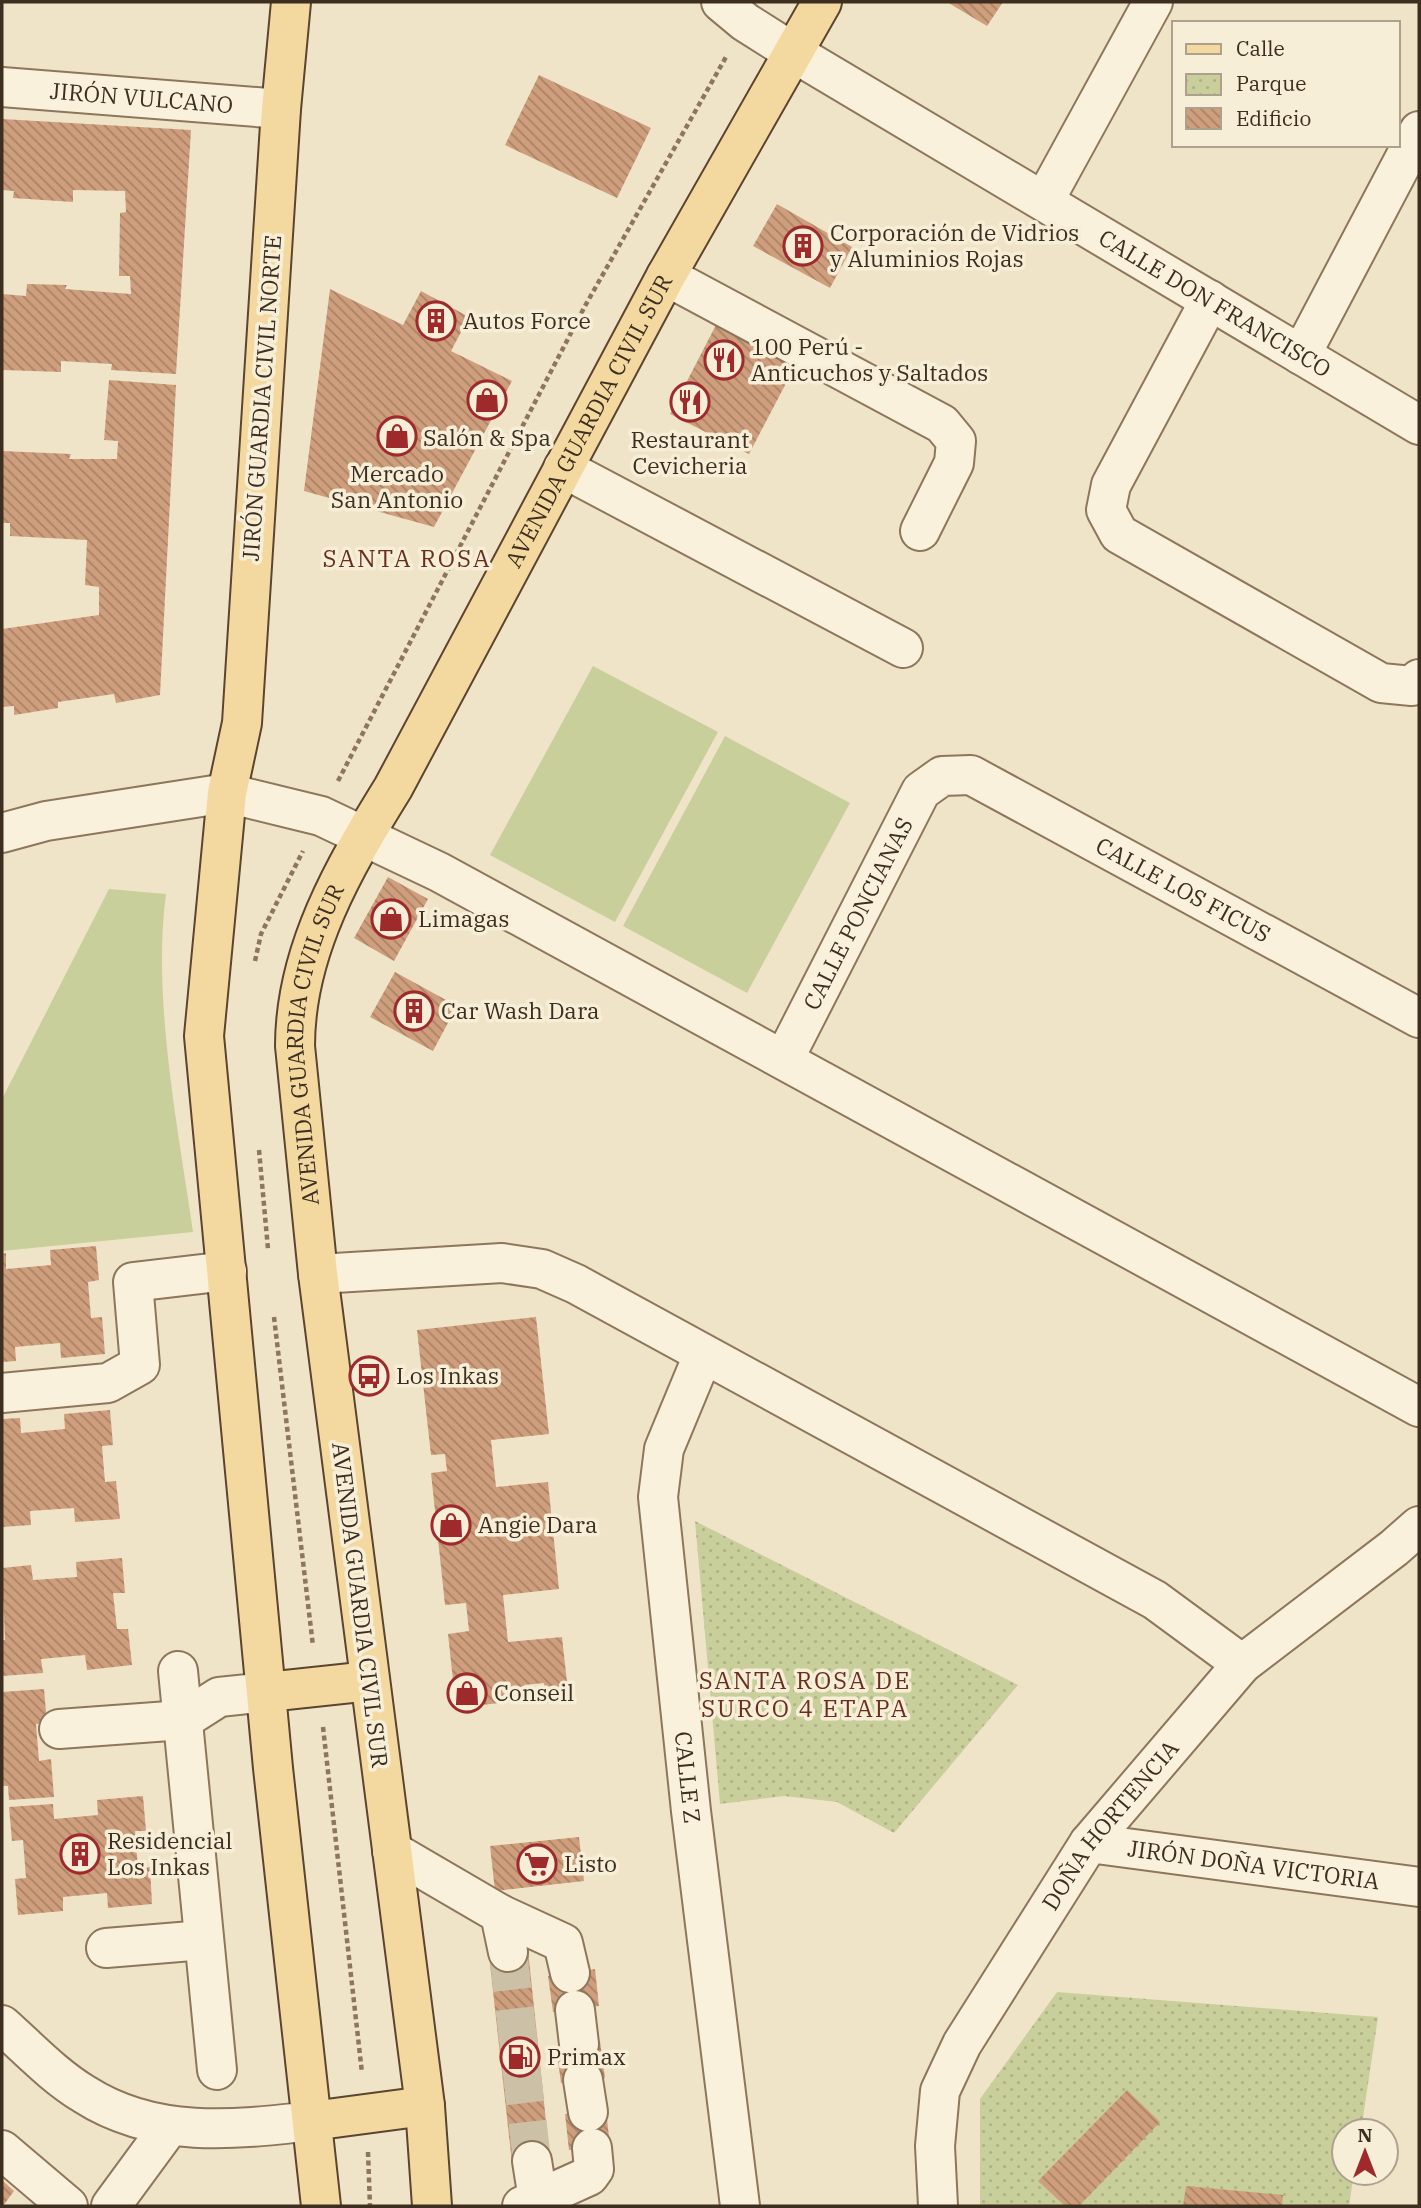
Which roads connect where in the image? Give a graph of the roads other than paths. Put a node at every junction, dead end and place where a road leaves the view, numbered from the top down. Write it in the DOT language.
graph roads {
  1 [pos="292,2"];
  2 [pos="822,2"];
  3 [pos="1153,2"];
  4 [pos="733,12"];
  5 [pos="794,53"];
  6 [pos="2,87"];
  7 [pos="281,109"];
  8 [pos="1419,131"];
  9 [pos="1044,201"];
  10 [pos="666,276"];
  11 [pos="1210,300"];
  12 [pos="1301,355"];
  13 [pos="1419,425"];
  14 [pos="563,468"];
  15 [pos="920,531"];
  16 [pos="903,648"];
  17 [pos="1419,679"];
  18 [pos="942,776"];
  19 [pos="227,793"];
  20 [pos="2,833"];
  21 [pos="362,837"];
  22 [pos="1419,1018"];
  23 [pos="784,1059"];
  24 [pos="227,1271"];
  25 [pos="318,1274"];
  26 [pos="703,1355"];
  27 [pos="2,1393"];
  28 [pos="1419,1407"];
  29 [pos="1411,1543"];
  30 [pos="1242,1664"];
  31 [pos="178,1671"];
  32 [pos="370,1681"];
  33 [pos="267,1692"];
  34 [pos="183,1720"];
  35 [pos="59,1729"];
  36 [pos="1089,1843"];
  37 [pos="392,1851"];
  38 [pos="1419,1887"];
  39 [pos="500,1914"];
  40 [pos="205,1940"];
  41 [pos="106,1948"];
  42 [pos="508,1952"];
  43 [pos="2,2025"];
  44 [pos="217,2070"];
  45 [pos="425,2106"];
  46 [pos="312,2121"];
  47 [pos="169,2127"];
  48 [pos="2,2150"];
  49 [pos="532,2161"];
  50 [pos="530,2202"];
  51 [pos="68,2206"];
  52 [pos="111,2206"];
  53 [pos="321,2206"];
  54 [pos="432,2206"];
  55 [pos="740,2206"];
  56 [pos="938,2206"];
  1 -- 7 [label="main road, JIRÓN GUARDIA CIVIL NORTE"];
  2 -- 5 [label="main road, AVENIDA GUARDIA CIVIL SUR"];
  3 -- 9 [label="street"];
  4 -- 5 [label="street, CALLE DON FRANCISCO"];
  5 -- 9 [label="street, CALLE DON FRANCISCO"];
  5 -- 10 [label="main road, AVENIDA GUARDIA CIVIL SUR"];
  6 -- 7 [label="street, JIRÓN VULCANO"];
  7 -- 19 [label="main road, JIRÓN GUARDIA CIVIL NORTE"];
  8 -- 12 [label="street"];
  9 -- 11 [label="street, CALLE DON FRANCISCO"];
  10 -- 14 [label="main road, AVENIDA GUARDIA CIVIL SUR"];
  10 -- 15 [label="street"];
  11 -- 12 [label="street, CALLE DON FRANCISCO"];
  11 -- 17 [label="street"];
  12 -- 13 [label="street, CALLE DON FRANCISCO"];
  14 -- 16 [label="street"];
  14 -- 21 [label="main road, AVENIDA GUARDIA CIVIL SUR"];
  18 -- 22 [label="street, CALLE LOS FICUS"];
  18 -- 23 [label="street, CALLE PONCIANAS"];
  19 -- 20 [label="street"];
  19 -- 21 [label="street"];
  19 -- 24 [label="main road, JIRÓN GUARDIA CIVIL NORTE"];
  21 -- 23 [label="street"];
  21 -- 25 [label="main road, AVENIDA GUARDIA CIVIL SUR"];
  23 -- 28 [label="street"];
  24 -- 27 [label="street"];
  24 -- 33 [label="main road, JIRÓN GUARDIA CIVIL NORTE"];
  25 -- 26 [label="street"];
  25 -- 32 [label="main road, AVENIDA GUARDIA CIVIL SUR"];
  26 -- 30 [label="street"];
  26 -- 55 [label="street, CALLE Z"];
  29 -- 30 [label="street, DOÑA HORTENCIA"];
  30 -- 36 [label="street, DOÑA HORTENCIA"];
  31 -- 34 [label="street"];
  32 -- 33 [label="main road"];
  32 -- 37 [label="main road, AVENIDA GUARDIA CIVIL SUR"];
  33 -- 34 [label="street"];
  33 -- 46 [label="main road, JIRÓN GUARDIA CIVIL NORTE"];
  34 -- 35 [label="street"];
  34 -- 40 [label="street"];
  36 -- 38 [label="street, JIRÓN DOÑA VICTORIA"];
  36 -- 56 [label="street, DOÑA HORTENCIA"];
  37 -- 39 [label="street"];
  37 -- 45 [label="main road, AVENIDA GUARDIA CIVIL SUR"];
  39 -- 42 [label="street"];
  39 -- 50 [label="street"];
  40 -- 41 [label="street"];
  40 -- 44 [label="street"];
  43 -- 47 [label="street"];
  45 -- 46 [label="main road"];
  45 -- 54 [label="main road, AVENIDA GUARDIA CIVIL SUR"];
  46 -- 47 [label="street"];
  46 -- 53 [label="main road"];
  47 -- 52 [label="street"];
  48 -- 51 [label="street"];
  49 -- 50 [label="street"];
}
